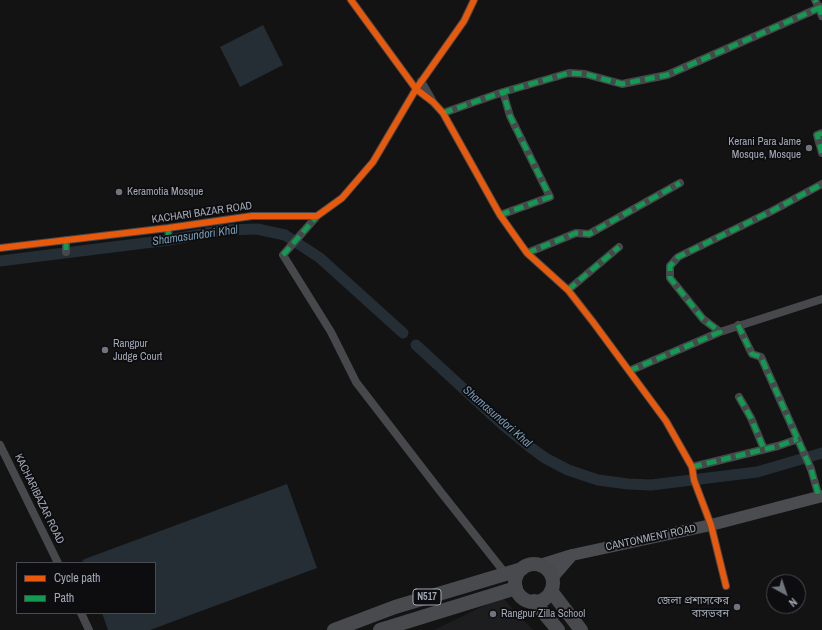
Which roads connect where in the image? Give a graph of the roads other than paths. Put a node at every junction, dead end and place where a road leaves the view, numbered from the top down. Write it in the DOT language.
graph roads {
  1 [pos="352,0"];
  2 [pos="474,0"];
  3 [pos="815,0"];
  4 [pos="820,7"];
  5 [pos="822,16"];
  6 [pos="421,81"];
  7 [pos="416,89"];
  8 [pos="502,92"];
  9 [pos="433,102"];
  10 [pos="443,113"];
  11 [pos="822,133"];
  12 [pos="822,153"];
  13 [pos="680,183"];
  14 [pos="822,184"];
  15 [pos="500,215"];
  16 [pos="317,216"];
  17 [pos="168,228"];
  18 [pos="66,240"];
  19 [pos="169,240"];
  20 [pos="619,247"];
  21 [pos="0,248"];
  22 [pos="66,252"];
  23 [pos="527,253"];
  24 [pos="568,290"];
  25 [pos="822,299"];
  26 [pos="738,325"];
  27 [pos="720,332"];
  28 [pos="629,371"];
  29 [pos="739,397"];
  30 [pos="798,439"];
  31 [pos="0,445"];
  32 [pos="764,449"];
  33 [pos="692,467"];
  34 [pos="820,496"];
  35 [pos="711,526"];
  36 [pos="572,555"];
  37 [pos="58,562"];
  38 [pos="540,565"];
  39 [pos="522,569"];
  40 [pos="505,574"];
  41 [pos="552,584"];
  42 [pos="726,586"];
  43 [pos="516,588"];
  44 [pos="534,602"];
  45 [pos="81,614"];
  46 [pos="89,630"];
  47 [pos="334,630"];
  48 [pos="380,630"];
  49 [pos="558,630"];
  50 [pos="581,630"];
  1 -- 7 [label="street"];
  2 -- 6 [label="street"];
  3 -- 4 [label="street"];
  4 -- 5 [label="street"];
  4 -- 8 [label="street"];
  6 -- 7 [label="street"];
  6 -- 9 [label="street"];
  7 -- 9 [label="street"];
  7 -- 16 [label="street"];
  8 -- 10 [label="street"];
  8 -- 15 [label="street"];
  9 -- 10 [label="street"];
  10 -- 15 [label="street"];
  11 -- 12 [label="street"];
  13 -- 23 [label="street"];
  14 -- 27 [label="street"];
  15 -- 23 [label="street"];
  16 -- 17 [label="street, KACHARI BAZAR ROAD"];
  16 -- 40 [label="street"];
  17 -- 18 [label="street, KACHARI BAZAR ROAD"];
  17 -- 19 [label="street"];
  18 -- 21 [label="street, KACHARI BAZAR ROAD"];
  18 -- 22 [label="street"];
  20 -- 24 [label="street"];
  23 -- 24 [label="street"];
  24 -- 28 [label="street"];
  25 -- 26 [label="street"];
  26 -- 27 [label="street"];
  26 -- 30 [label="street"];
  27 -- 28 [label="street"];
  28 -- 33 [label="street"];
  29 -- 32 [label="street"];
  30 -- 32 [label="street"];
  30 -- 34 [label="street"];
  31 -- 37 [label="street, KACHARIBAZAR ROAD"];
  32 -- 33 [label="street"];
  33 -- 35 [label="street"];
  34 -- 35 [label="main road, CANTONMENT ROAD"];
  35 -- 36 [label="main road, CANTONMENT ROAD"];
  35 -- 42 [label="street"];
  36 -- 38 [label="main road, CANTONMENT ROAD"];
  36 -- 41 [label="main road"];
  38 -- 39 [label="highway, N517"];
  38 -- 41 [label="highway"];
  39 -- 40 [label="highway, N517"];
  39 -- 43 [label="highway"];
  40 -- 47 [label="highway, N517"];
  41 -- 44 [label="highway"];
  41 -- 50 [label="highway"];
  43 -- 44 [label="highway"];
  43 -- 48 [label="highway, N517"];
  44 -- 49 [label="highway"];
  45 -- 46 [label="street"];
}
